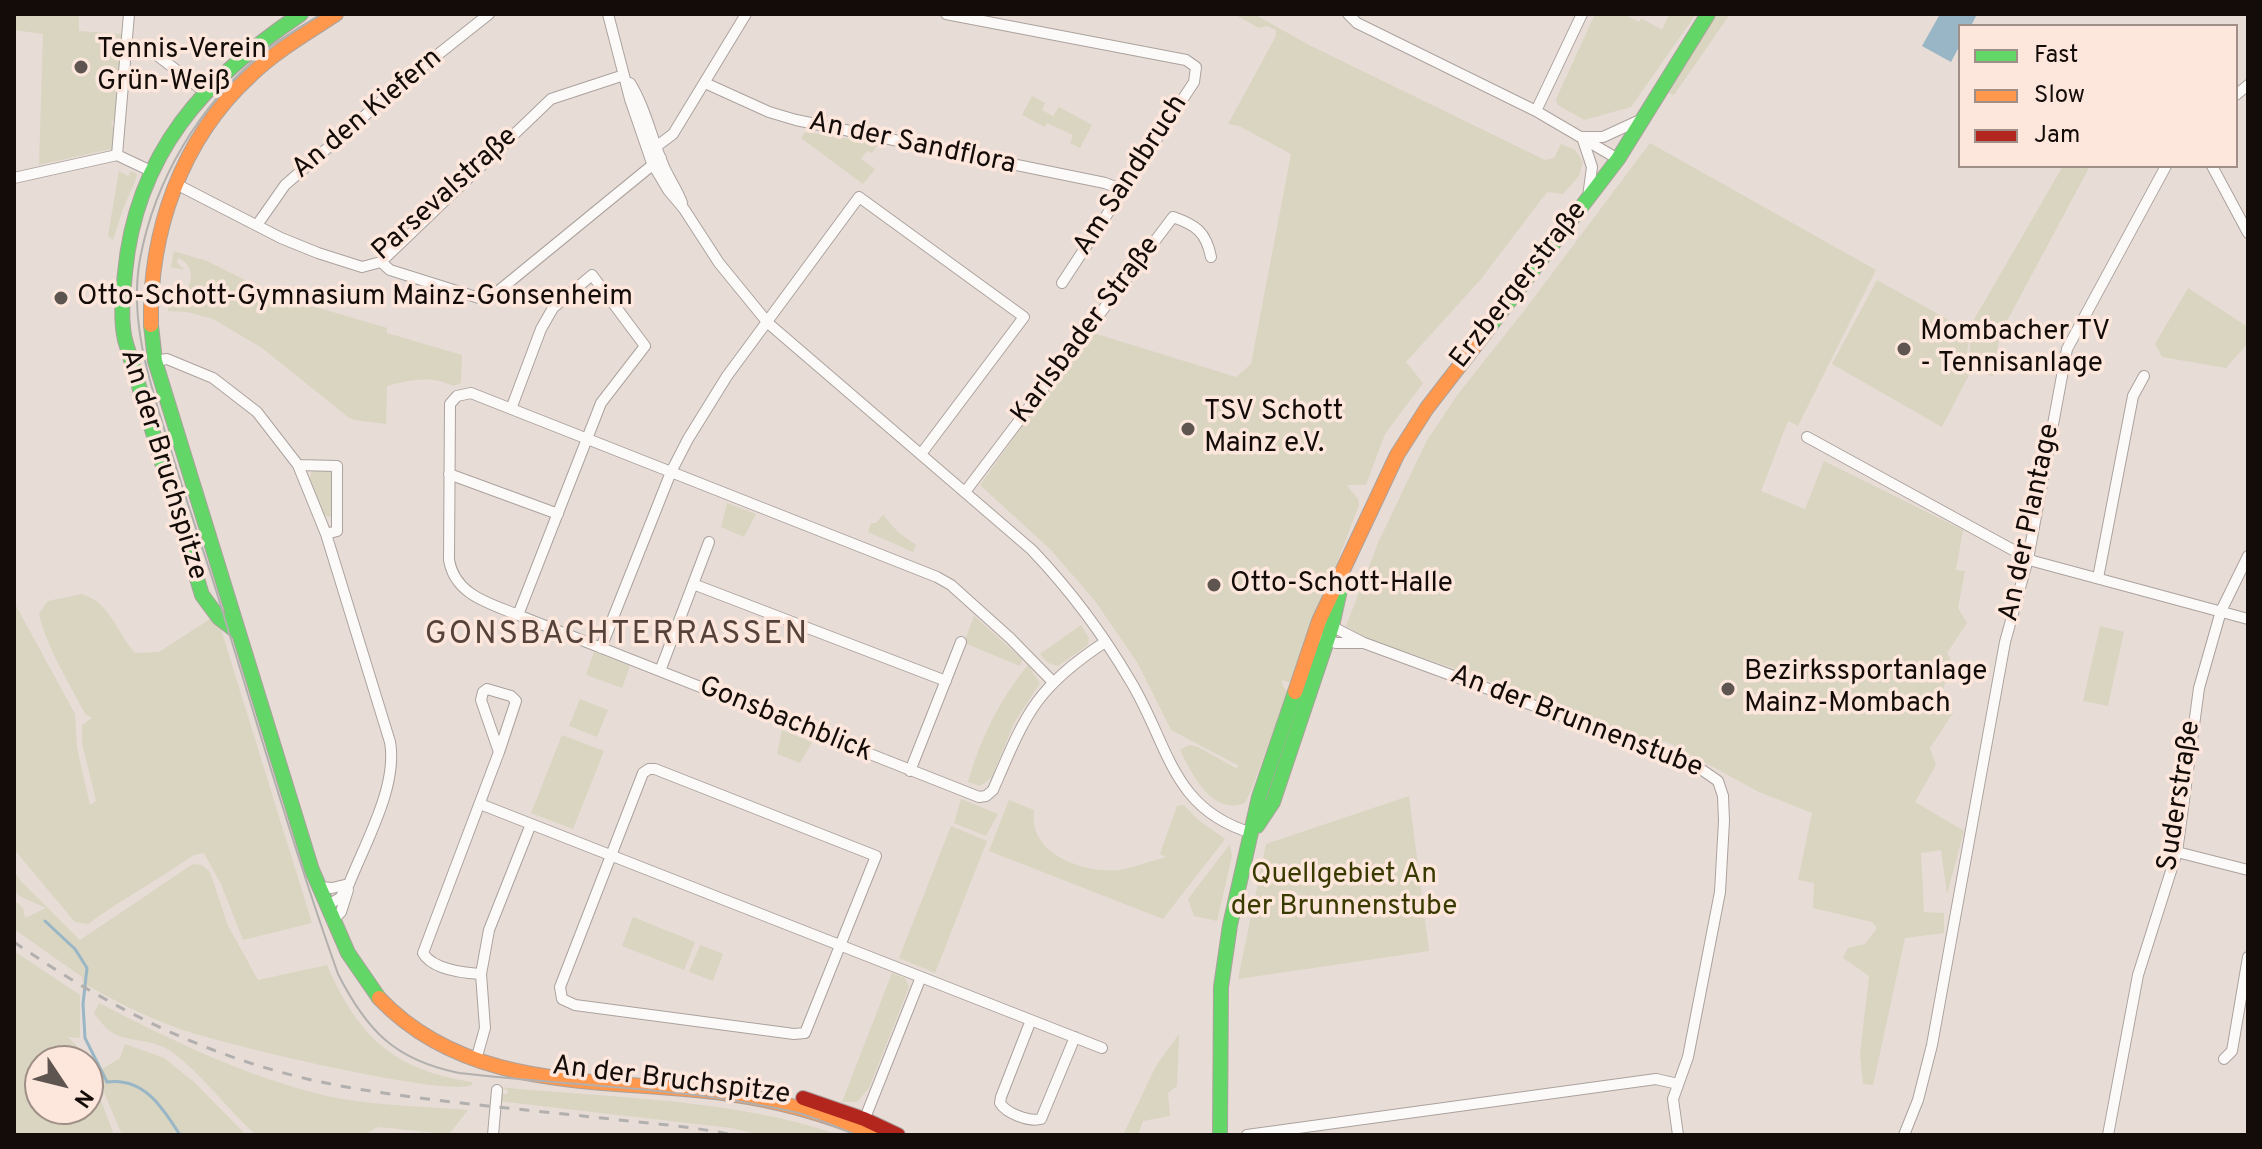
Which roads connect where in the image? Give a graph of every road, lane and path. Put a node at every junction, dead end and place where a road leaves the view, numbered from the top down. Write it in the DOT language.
graph roads {
  1 [pos="129,14"];
  2 [pos="301,14"];
  3 [pos="336,14"];
  4 [pos="489,14"];
  5 [pos="608,14"];
  6 [pos="746,14"];
  7 [pos="946,14"];
  8 [pos="1348,14"];
  9 [pos="1582,14"];
  10 [pos="1708,14"];
  11 [pos="127,43"];
  12 [pos="624,75"];
  13 [pos="705,83"];
  14 [pos="205,92"];
  15 [pos="1536,111"];
  16 [pos="1645,118"];
  17 [pos="1582,137"];
  18 [pos="117,155"];
  19 [pos="655,155"];
  20 [pos="1618,159"];
  21 [pos="2165,168"];
  22 [pos="2213,168"];
  23 [pos="153,172"];
  24 [pos="14,178"];
  25 [pos="176,184"];
  26 [pos="1123,190"];
  27 [pos="1588,199"];
  28 [pos="257,225"];
  29 [pos="2248,233"];
  30 [pos="1211,257"];
  31 [pos="381,262"];
  32 [pos="1062,283"];
  33 [pos="768,323"];
  34 [pos="155,361"];
  35 [pos="2144,376"];
  36 [pos="511,409"];
  37 [pos="1807,437"];
  38 [pos="588,438"];
  39 [pos="921,454"];
  40 [pos="298,465"];
  41 [pos="671,472"];
  42 [pos="449,474"];
  43 [pos="965,492"];
  44 [pos="558,514"];
  45 [pos="326,534"];
  46 [pos="709,542"];
  47 [pos="2248,556"];
  48 [pos="2028,559"];
  49 [pos="2098,578"];
  50 [pos="693,584"];
  51 [pos="223,585"];
  52 [pos="202,595"];
  53 [pos="2221,611"];
  54 [pos="518,615"];
  55 [pos="2248,619"];
  56 [pos="1323,630"];
  57 [pos="237,631"];
  58 [pos="961,642"];
  59 [pos="1105,642"];
  60 [pos="601,648"];
  61 [pos="660,671"];
  62 [pos="946,681"];
  63 [pos="1052,681"];
  64 [pos="499,752"];
  65 [pos="910,771"];
  66 [pos="480,804"];
  67 [pos="531,824"];
  68 [pos="1252,833"];
  69 [pos="2177,852"];
  70 [pos="612,856"];
  71 [pos="2248,870"];
  72 [pos="349,884"];
  73 [pos="319,887"];
  74 [pos="326,906"];
  75 [pos="332,921"];
  76 [pos="841,945"];
  77 [pos="2248,957"];
  78 [pos="481,974"];
  79 [pos="921,977"];
  80 [pos="1031,1020"];
  81 [pos="1075,1037"];
  82 [pos="1102,1048"];
  83 [pos="2224,1059"];
  84 [pos="481,1061"];
  85 [pos="1678,1084"];
  86 [pos="497,1090"];
  87 [pos="862,1124"];
  88 [pos="493,1135"];
  89 [pos="876,1135"];
  90 [pos="898,1135"];
  91 [pos="1220,1135"];
  92 [pos="1247,1135"];
  93 [pos="1678,1135"];
  94 [pos="1904,1135"];
  95 [pos="2108,1135"];
  1 -- 11 [label="street"];
  2 -- 14 [label="main road, An der Bruchspitze"];
  3 -- 25 [label="main road, An der Bruchspitze"];
  4 -- 28 [label="street, An den Kiefern"];
  5 -- 12 [label="street"];
  6 -- 13 [label="street"];
  7 -- 26 [label="street, Am Sandbruch"];
  8 -- 15 [label="street"];
  9 -- 15 [label="street"];
  10 -- 16 [label="main road, Erzbergerstraße"];
  11 -- 14 [label="street"];
  11 -- 18 [label="street"];
  12 -- 19 [label="street"];
  12 -- 31 [label="street, Parsevalstraße"];
  13 -- 19 [label="street"];
  13 -- 26 [label="street, An der Sandflora"];
  14 -- 23 [label="main road, An der Bruchspitze"];
  15 -- 17 [label="street"];
  16 -- 17 [label="street"];
  16 -- 20 [label="main road, Erzbergerstraße"];
  17 -- 20 [label="street"];
  17 -- 27 [label="street"];
  18 -- 23 [label="street"];
  18 -- 24 [label="street"];
  19 -- 31 [label="street"];
  19 -- 33 [label="street"];
  20 -- 27 [label="main road, Erzbergerstraße"];
  21 -- 48 [label="street, An der Plantage"];
  22 -- 29 [label="street"];
  23 -- 52 [label="main road, An der Bruchspitze"];
  25 -- 28 [label="street, Parsevalstraße"];
  25 -- 34 [label="main road, An der Bruchspitze"];
  26 -- 32 [label="street, Am Sandbruch"];
  27 -- 56 [label="main road, Erzbergerstraße"];
  28 -- 31 [label="street, Parsevalstraße"];
  30 -- 43 [label="street, Karlsbader Straße"];
  33 -- 39 [label="street"];
  33 -- 39 [label="street"];
  33 -- 41 [label="street"];
  34 -- 40 [label="street"];
  34 -- 51 [label="main road, An der Bruchspitze"];
  35 -- 49 [label="street"];
  36 -- 38 [label="street"];
  36 -- 38 [label="street"];
  36 -- 42 [label="street, Gonsbachblick"];
  37 -- 48 [label="street"];
  38 -- 41 [label="street"];
  38 -- 44 [label="street"];
  39 -- 43 [label="street"];
  40 -- 45 [label="street"];
  40 -- 45 [label="street"];
  41 -- 60 [label="street"];
  41 -- 63 [label="street"];
  42 -- 44 [label="street"];
  42 -- 54 [label="street, Gonsbachblick"];
  43 -- 59 [label="street"];
  44 -- 54 [label="street"];
  45 -- 72 [label="street"];
  46 -- 50 [label="street"];
  47 -- 53 [label="street, Suderstraße"];
  48 -- 49 [label="street"];
  48 -- 94 [label="street, An der Plantage"];
  49 -- 53 [label="street"];
  50 -- 61 [label="street"];
  50 -- 62 [label="street"];
  51 -- 52 [label="main road"];
  51 -- 57 [label="main road, An der Bruchspitze"];
  52 -- 57 [label="main road, An der Bruchspitze"];
  53 -- 55 [label="street"];
  53 -- 69 [label="street, Suderstraße"];
  54 -- 60 [label="street, Gonsbachblick"];
  56 -- 68 [label="main road, Erzbergerstraße"];
  56 -- 85 [label="street, An der Brunnenstube"];
  57 -- 73 [label="main road, An der Bruchspitze"];
  58 -- 62 [label="street"];
  59 -- 63 [label="street, Gonsbachblick"];
  59 -- 68 [label="street"];
  60 -- 61 [label="street, Gonsbachblick"];
  61 -- 65 [label="street, Gonsbachblick"];
  62 -- 65 [label="street"];
  63 -- 65 [label="street, Gonsbachblick"];
  64 -- 64 [label="street"];
  64 -- 66 [label="street"];
  66 -- 67 [label="street"];
  66 -- 78 [label="street"];
  67 -- 70 [label="street"];
  67 -- 78 [label="street"];
  68 -- 91 [label="main road, Erzbergerstraße"];
  69 -- 71 [label="street"];
  69 -- 95 [label="street, Suderstraße"];
  70 -- 76 [label="street"];
  70 -- 76 [label="street"];
  70 -- 76 [label="street"];
  72 -- 73 [label="street"];
  72 -- 74 [label="street"];
  72 -- 75 [label="street"];
  73 -- 74 [label="main road, An der Bruchspitze"];
  74 -- 75 [label="main road, An der Bruchspitze"];
  75 -- 84 [label="main road, An der Bruchspitze"];
  76 -- 79 [label="street"];
  77 -- 83 [label="street"];
  78 -- 84 [label="street"];
  79 -- 80 [label="street"];
  79 -- 87 [label="street"];
  80 -- 81 [label="street"];
  80 -- 81 [label="street"];
  81 -- 82 [label="street"];
  84 -- 87 [label="main road, An der Bruchspitze"];
  85 -- 92 [label="street"];
  85 -- 93 [label="street, An der Brunnenstube"];
  86 -- 88 [label="street"];
  87 -- 89 [label="main road, An der Bruchspitze"];
  87 -- 90 [label="main road, An der Bruchspitze"];
}
